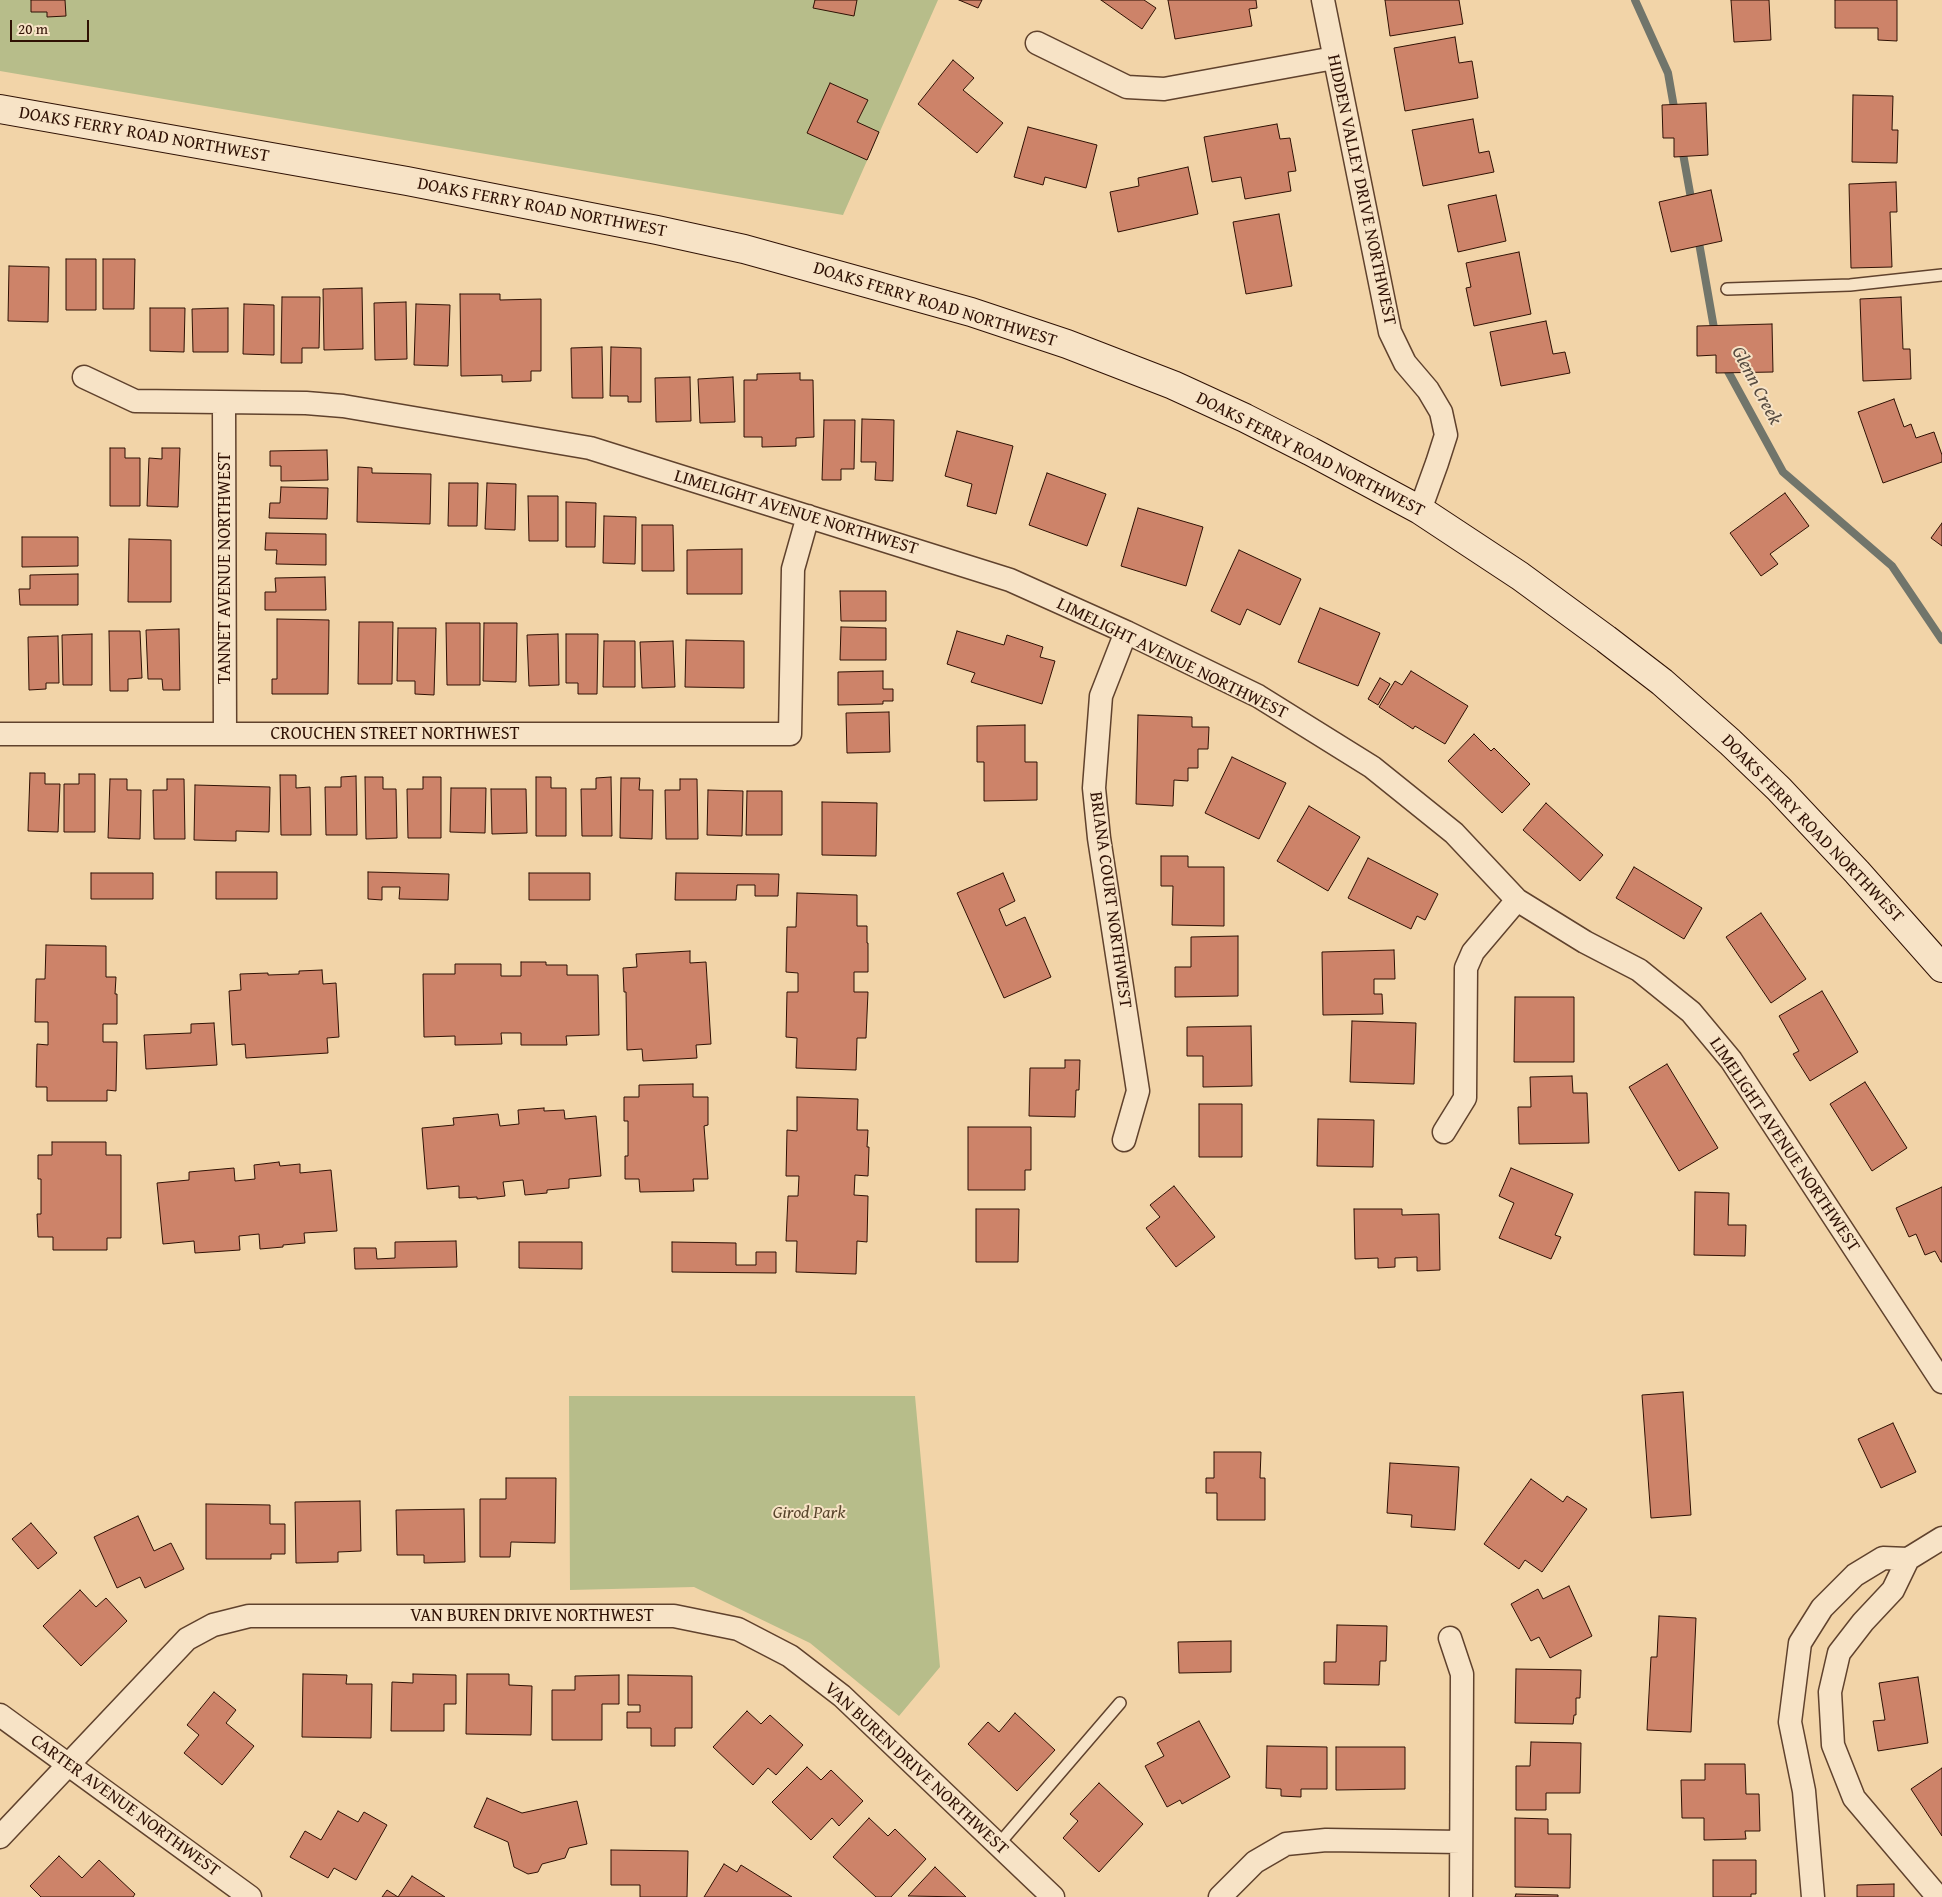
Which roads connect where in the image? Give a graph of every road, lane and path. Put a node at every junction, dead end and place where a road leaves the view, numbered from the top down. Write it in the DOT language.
graph roads {
  1 [pos="1323,0"];
  2 [pos="1037,43"];
  3 [pos="1334,58"];
  4 [pos="0,109"];
  5 [pos="1942,275"];
  6 [pos="1727,289"];
  7 [pos="84,377"];
  8 [pos="224,403"];
  9 [pos="1420,510"];
  10 [pos="808,516"];
  11 [pos="1126,632"];
  12 [pos="0,734"];
  13 [pos="225,734"];
  14 [pos="1517,900"];
  15 [pos="1942,968"];
  16 [pos="1444,1132"];
  17 [pos="1124,1140"];
  18 [pos="1942,1382"];
  19 [pos="1942,1538"];
  20 [pos="1908,1559"];
  21 [pos="1450,1638"];
  22 [pos="1120,1703"];
  23 [pos="0,1715"];
  24 [pos="69,1764"];
  25 [pos="0,1837"];
  26 [pos="1461,1842"];
  27 [pos="998,1845"];
  28 [pos="250,1897"];
  29 [pos="1053,1897"];
  30 [pos="1220,1897"];
  31 [pos="1461,1897"];
  32 [pos="1813,1897"];
  33 [pos="1938,1897"];
  1 -- 3 [label="street, HIDDEN VALLEY DRIVE NORTHWEST"];
  2 -- 3 [label="street"];
  3 -- 9 [label="street, HIDDEN VALLEY DRIVE NORTHWEST"];
  4 -- 9 [label="main road, DOAKS FERRY ROAD NORTHWEST"];
  5 -- 6 [label="lane"];
  7 -- 8 [label="street, LIMELIGHT AVENUE NORTHWEST"];
  8 -- 10 [label="street, LIMELIGHT AVENUE NORTHWEST"];
  8 -- 13 [label="street, TANNET AVENUE NORTHWEST"];
  9 -- 15 [label="main road, DOAKS FERRY ROAD NORTHWEST"];
  10 -- 11 [label="street, LIMELIGHT AVENUE NORTHWEST"];
  10 -- 13 [label="street, CROUCHEN STREET NORTHWEST"];
  11 -- 14 [label="street, LIMELIGHT AVENUE NORTHWEST"];
  11 -- 17 [label="street, BRIANA COURT NORTHWEST"];
  12 -- 13 [label="street, CROUCHEN STREET NORTHWEST"];
  14 -- 16 [label="street"];
  14 -- 18 [label="street, LIMELIGHT AVENUE NORTHWEST"];
  19 -- 20 [label="street"];
  20 -- 32 [label="street"];
  20 -- 33 [label="street"];
  21 -- 26 [label="street"];
  22 -- 27 [label="lane"];
  23 -- 24 [label="street, CARTER AVENUE NORTHWEST"];
  24 -- 25 [label="street, VAN BUREN DRIVE NORTHWEST"];
  24 -- 27 [label="street, VAN BUREN DRIVE NORTHWEST"];
  24 -- 28 [label="street, CARTER AVENUE NORTHWEST"];
  26 -- 30 [label="street"];
  26 -- 31 [label="street"];
  27 -- 29 [label="street, VAN BUREN DRIVE NORTHWEST"];
}
